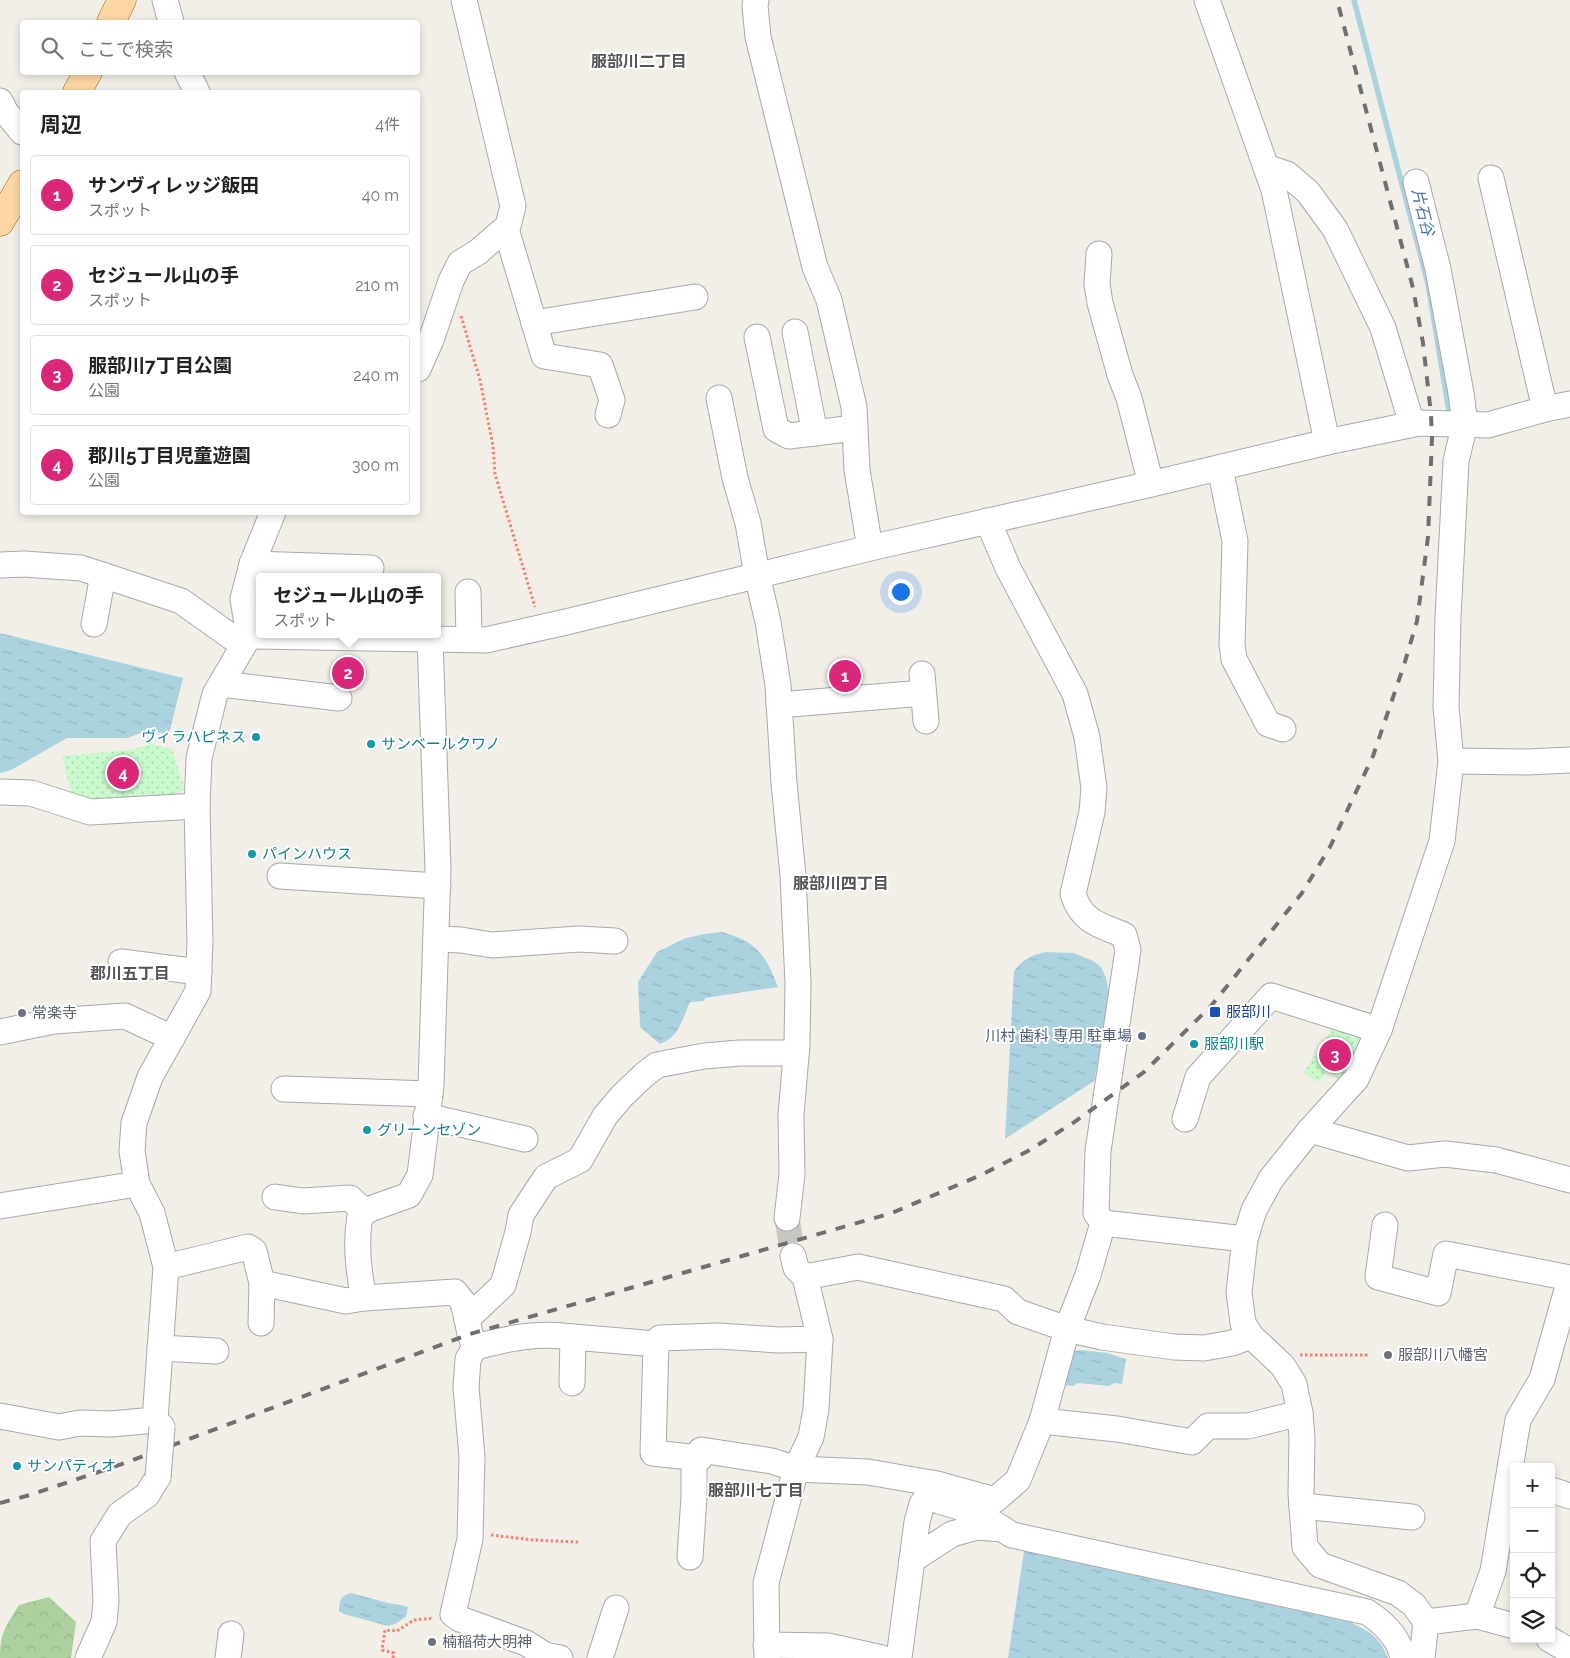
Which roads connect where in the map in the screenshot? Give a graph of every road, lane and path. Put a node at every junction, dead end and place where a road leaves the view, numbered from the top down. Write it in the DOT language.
graph roads {
  1 [pos="122,0"];
  2 [pos="165,0"];
  3 [pos="464,0"];
  4 [pos="756,0"];
  5 [pos="1207,0"];
  6 [pos="112,20"];
  7 [pos="170,20"];
  8 [pos="86,75"];
  9 [pos="188,75"];
  10 [pos="77,90"];
  11 [pos="196,90"];
  12 [pos="0,102"];
  13 [pos="20,130"];
  14 [pos="1266,167"];
  15 [pos="1491,178"];
  16 [pos="1416,182"];
  17 [pos="20,187"];
  18 [pos="0,222"];
  19 [pos="506,229"];
  20 [pos="1099,254"];
  21 [pos="450,285"];
  22 [pos="695,297"];
  23 [pos="534,323"];
  24 [pos="795,332"];
  25 [pos="757,337"];
  26 [pos="420,364"];
  27 [pos="719,398"];
  28 [pos="1570,404"];
  29 [pos="1545,409"];
  30 [pos="608,415"];
  31 [pos="1465,423"];
  32 [pos="1412,424"];
  33 [pos="855,428"];
  34 [pos="815,433"];
  35 [pos="1327,442"];
  36 [pos="1220,468"];
  37 [pos="1151,484"];
  38 [pos="272,515"];
  39 [pos="988,522"];
  40 [pos="870,548"];
  41 [pos="252,564"];
  42 [pos="0,565"];
  43 [pos="371,568"];
  44 [pos="103,575"];
  45 [pos="757,575"];
  46 [pos="468,592"];
  47 [pos="94,624"];
  48 [pos="542,627"];
  49 [pos="249,636"];
  50 [pos="256,636"];
  51 [pos="370,638"];
  52 [pos="430,639"];
  53 [pos="469,639"];
  54 [pos="221,684"];
  55 [pos="339,698"];
  56 [pos="780,705"];
  57 [pos="926,720"];
  58 [pos="1283,729"];
  59 [pos="1570,760"];
  60 [pos="1451,762"];
  61 [pos="0,792"];
  62 [pos="197,806"];
  63 [pos="280,876"];
  64 [pos="438,886"];
  65 [pos="436,939"];
  66 [pos="615,941"];
  67 [pos="121,962"];
  68 [pos="199,972"];
  69 [pos="1379,1030"];
  70 [pos="0,1032"];
  71 [pos="172,1038"];
  72 [pos="796,1053"];
  73 [pos="284,1089"];
  74 [pos="428,1105"];
  75 [pos="1185,1119"];
  76 [pos="1310,1130"];
  77 [pos="525,1139"];
  78 [pos="1570,1180"];
  79 [pos="137,1184"];
  80 [pos="275,1197"];
  81 [pos="0,1206"];
  82 [pos="365,1212"];
  83 [pos="787,1218"];
  84 [pos="1103,1223"];
  85 [pos="1385,1225"];
  86 [pos="1245,1239"];
  87 [pos="166,1267"];
  88 [pos="1570,1279"];
  89 [pos="262,1283"];
  90 [pos="364,1298"];
  91 [pos="467,1319"];
  92 [pos="261,1323"];
  93 [pos="1067,1329"];
  94 [pos="1251,1336"];
  95 [pos="573,1337"];
  96 [pos="820,1339"];
  97 [pos="656,1344"];
  98 [pos="476,1347"];
  99 [pos="160,1348"];
  100 [pos="216,1351"];
  101 [pos="1368,1355"];
  102 [pos="1272,1356"];
  103 [pos="572,1383"];
  104 [pos="1300,1413"];
  105 [pos="0,1416"];
  106 [pos="1042,1421"];
  107 [pos="159,1423"];
  108 [pos="694,1457"];
  109 [pos="1512,1463"];
  110 [pos="796,1469"];
  111 [pos="1510,1479"];
  112 [pos="932,1491"];
  113 [pos="1555,1491"];
  114 [pos="1570,1496"];
  115 [pos="1302,1506"];
  116 [pos="1412,1518"];
  117 [pos="1002,1529"];
  118 [pos="470,1531"];
  119 [pos="578,1542"];
  120 [pos="690,1557"];
  121 [pos="912,1560"];
  122 [pos="616,1608"];
  123 [pos="453,1614"];
  124 [pos="1477,1616"];
  125 [pos="1426,1622"];
  126 [pos="1510,1625"];
  127 [pos="1555,1642"];
  128 [pos="1570,1651"];
  129 [pos="766,1652"];
  130 [pos="550,1657"];
  131 [pos="88,1658"];
  132 [pos="393,1658"];
  133 [pos="600,1658"];
  134 [pos="882,1658"];
  135 [pos="899,1658"];
  136 [pos="1403,1658"];
  137 [pos="1422,1658"];
  1 -- 6 [label="main road"];
  2 -- 7 [label="street"];
  3 -- 19 [label="street"];
  4 -- 33 [label="street"];
  5 -- 14 [label="street"];
  8 -- 10 [label="main road"];
  9 -- 11 [label="street"];
  12 -- 13 [label="street"];
  14 -- 32 [label="street"];
  14 -- 35 [label="street"];
  15 -- 29 [label="street"];
  16 -- 31 [label="street"];
  17 -- 18 [label="main road"];
  19 -- 21 [label="street"];
  19 -- 23 [label="street"];
  20 -- 37 [label="street"];
  21 -- 26 [label="street"];
  21 -- 48 [label="path"];
  22 -- 23 [label="street"];
  23 -- 30 [label="street"];
  24 -- 34 [label="street"];
  25 -- 34 [label="street"];
  27 -- 45 [label="street"];
  28 -- 29 [label="street"];
  29 -- 31 [label="street"];
  31 -- 32 [label="street"];
  31 -- 60 [label="street"];
  32 -- 35 [label="street"];
  33 -- 34 [label="street"];
  33 -- 40 [label="street"];
  35 -- 36 [label="street"];
  36 -- 37 [label="street"];
  36 -- 58 [label="street"];
  37 -- 39 [label="street"];
  38 -- 41 [label="street"];
  39 -- 40 [label="street"];
  39 -- 84 [label="street"];
  40 -- 45 [label="street"];
  41 -- 43 [label="street"];
  41 -- 49 [label="street"];
  42 -- 44 [label="street"];
  44 -- 47 [label="street"];
  44 -- 49 [label="street"];
  45 -- 48 [label="street"];
  45 -- 56 [label="street"];
  46 -- 53 [label="street"];
  48 -- 53 [label="street"];
  49 -- 50 [label="street"];
  49 -- 54 [label="street"];
  51 -- 52 [label="street"];
  52 -- 53 [label="street"];
  52 -- 64 [label="street"];
  54 -- 55 [label="street"];
  54 -- 62 [label="street"];
  56 -- 57 [label="street"];
  56 -- 72 [label="street"];
  59 -- 60 [label="street"];
  60 -- 69 [label="street"];
  61 -- 62 [label="street"];
  62 -- 68 [label="street"];
  63 -- 64 [label="street"];
  64 -- 65 [label="street"];
  65 -- 66 [label="street"];
  65 -- 74 [label="street"];
  67 -- 68 [label="street"];
  68 -- 71 [label="street"];
  69 -- 75 [label="street"];
  69 -- 76 [label="street"];
  70 -- 71 [label="street"];
  71 -- 79 [label="street"];
  72 -- 83 [label="street"];
  72 -- 91 [label="street"];
  73 -- 74 [label="street"];
  74 -- 77 [label="street"];
  74 -- 82 [label="street"];
  76 -- 78 [label="street"];
  76 -- 86 [label="street"];
  79 -- 81 [label="street"];
  79 -- 87 [label="street"];
  80 -- 82 [label="street"];
  82 -- 90 [label="street"];
  84 -- 86 [label="street"];
  84 -- 93 [label="street"];
  85 -- 88 [label="street"];
  86 -- 94 [label="street"];
  87 -- 89 [label="street"];
  87 -- 99 [label="street"];
  88 -- 109 [label="street"];
  89 -- 90 [label="street"];
  89 -- 92 [label="street"];
  90 -- 91 [label="street"];
  91 -- 98 [label="street"];
  93 -- 94 [label="street"];
  93 -- 96 [label="street"];
  93 -- 106 [label="street"];
  94 -- 102 [label="street"];
  95 -- 97 [label="street"];
  95 -- 98 [label="street"];
  95 -- 103 [label="street"];
  96 -- 97 [label="street"];
  96 -- 110 [label="street"];
  97 -- 108 [label="street"];
  98 -- 118 [label="street"];
  99 -- 100 [label="street"];
  99 -- 107 [label="street"];
  101 -- 102 [label="path"];
  102 -- 104 [label="street"];
  104 -- 106 [label="street"];
  104 -- 115 [label="street"];
  105 -- 107 [label="street"];
  106 -- 112 [label="street"];
  107 -- 131 [label="street, bridge"];
  108 -- 110 [label="street"];
  108 -- 120 [label="street"];
  110 -- 112 [label="street"];
  110 -- 129 [label="street"];
  111 -- 124 [label="street"];
  112 -- 117 [label="street"];
  112 -- 121 [label="street"];
  113 -- 114 [label="street"];
  115 -- 116 [label="street"];
  115 -- 125 [label="street"];
  117 -- 121 [label="street"];
  117 -- 136 [label="street"];
  118 -- 119 [label="path"];
  118 -- 123 [label="street"];
  121 -- 135 [label="street"];
  122 -- 133 [label="street"];
  123 -- 130 [label="street"];
  123 -- 132 [label="path"];
  124 -- 125 [label="street"];
  124 -- 126 [label="street"];
  125 -- 137 [label="street"];
  127 -- 128 [label="street"];
  129 -- 134 [label="street"];
}
